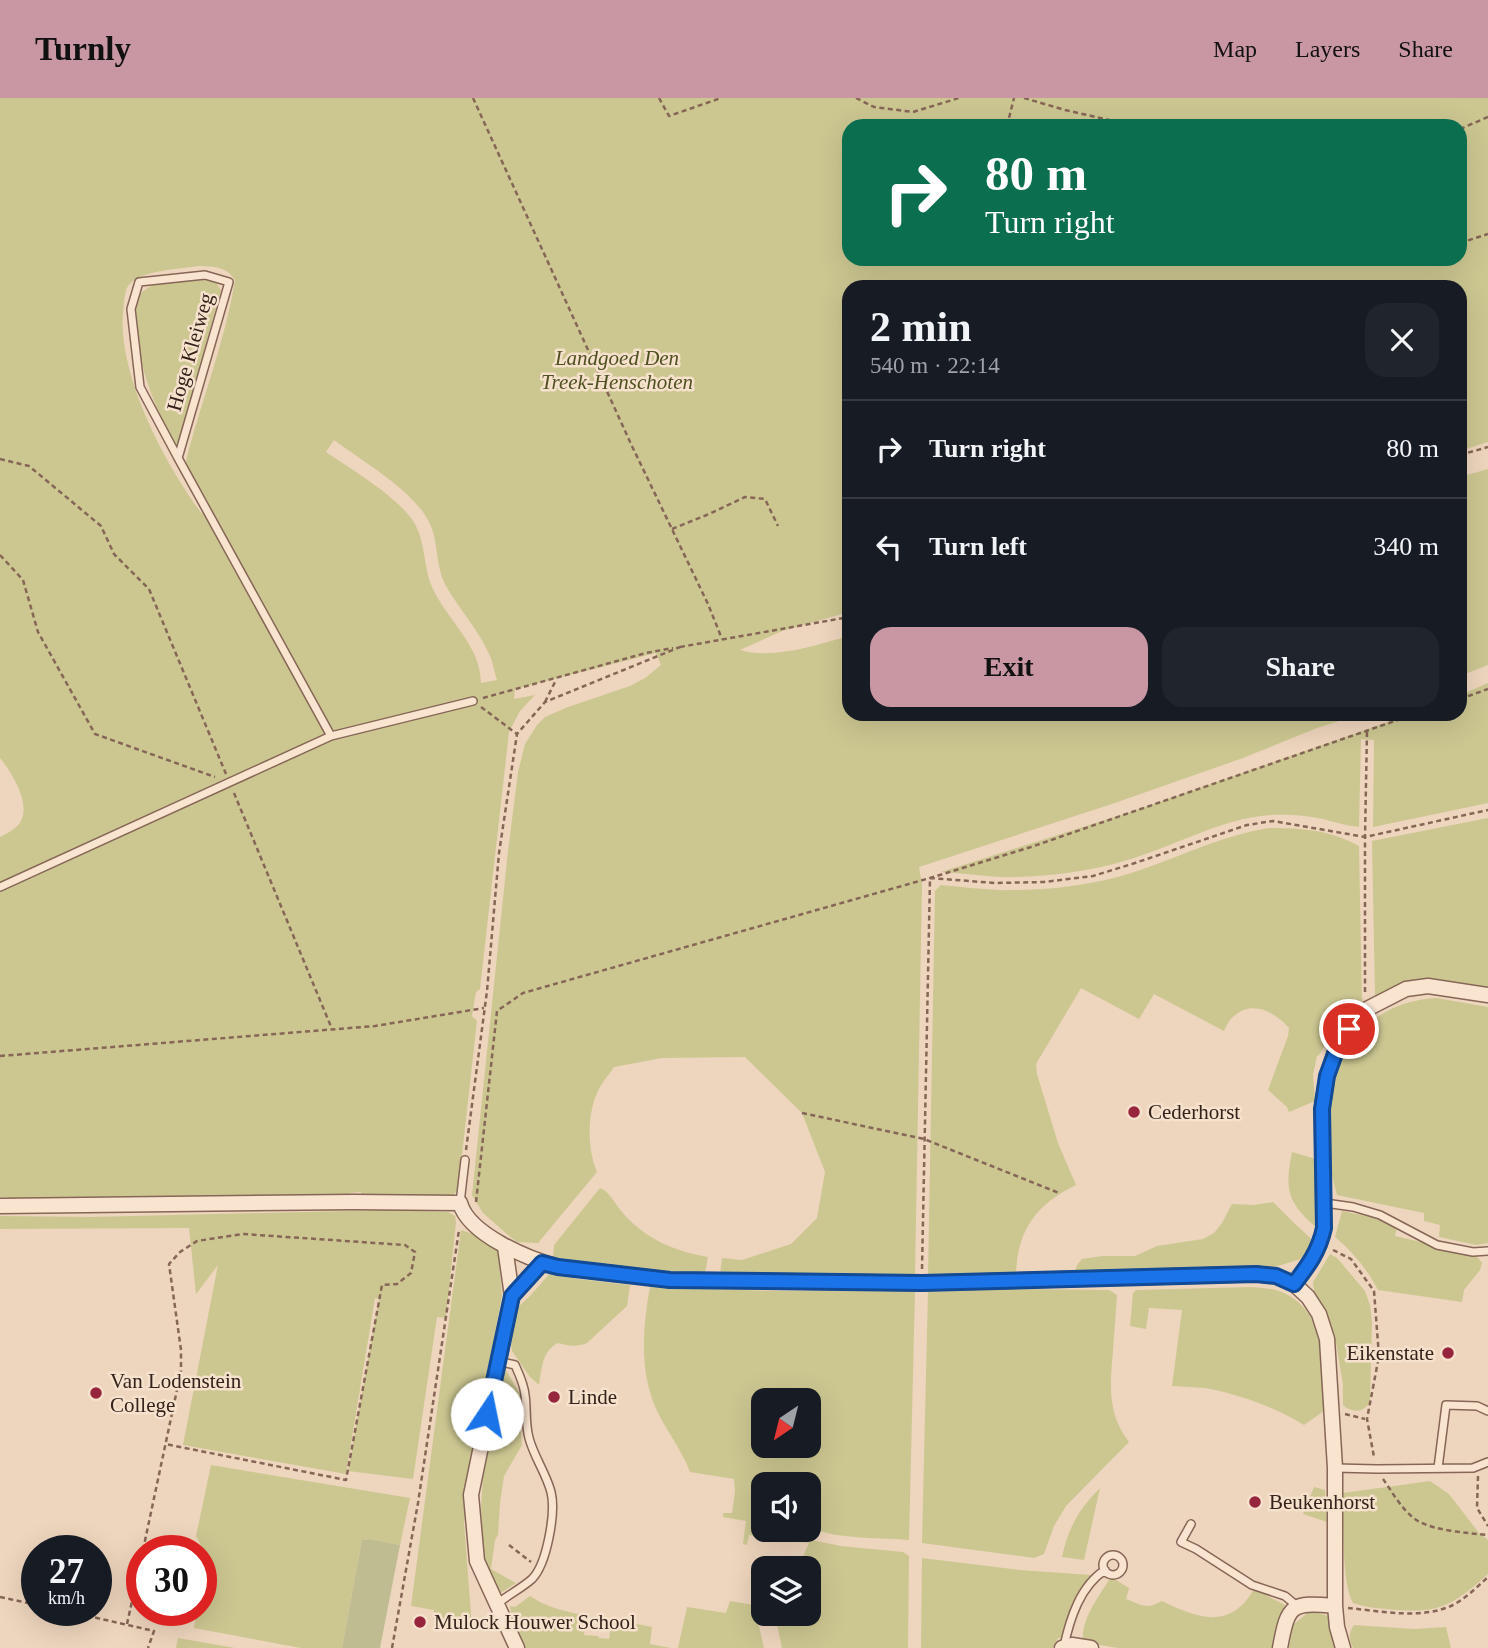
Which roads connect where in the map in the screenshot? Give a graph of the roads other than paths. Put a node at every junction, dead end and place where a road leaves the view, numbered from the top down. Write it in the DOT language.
graph roads {
  1 [pos="178,458"];
  2 [pos="473,701"];
  3 [pos="331,736"];
  4 [pos="0,887"];
  5 [pos="1488,995"];
  6 [pos="465,1160"];
  7 [pos="1325,1203"];
  8 [pos="0,1206"];
  9 [pos="461,1207"];
  10 [pos="505,1247"];
  11 [pos="1488,1251"];
  12 [pos="542,1263"];
  13 [pos="1294,1284"];
  14 [pos="512,1296"];
  15 [pos="497,1360"];
  16 [pos="1488,1411"];
  17 [pos="1488,1462"];
  18 [pos="1335,1468"];
  19 [pos="1438,1468"];
  20 [pos="1191,1524"];
  21 [pos="1105,1570"];
  22 [pos="497,1604"];
  23 [pos="1297,1606"];
  24 [pos="1335,1606"];
  25 [pos="1063,1647"];
  26 [pos="517,1648"];
  27 [pos="1091,1648"];
  28 [pos="1280,1648"];
  29 [pos="1343,1648"];
  1 -- 1 [label="lane, Hoge Kleiweg"];
  1 -- 3 [label="lane, Hoge Kleiweg"];
  2 -- 3 [label="lane"];
  3 -- 4 [label="lane"];
  5 -- 7 [label="street"];
  6 -- 9 [label="lane"];
  7 -- 11 [label="lane"];
  7 -- 13 [label="street"];
  8 -- 9 [label="street"];
  9 -- 10 [label="street"];
  10 -- 12 [label="street"];
  10 -- 14 [label="street"];
  12 -- 13 [label="street"];
  12 -- 14 [label="street"];
  13 -- 18 [label="street"];
  14 -- 15 [label="street"];
  15 -- 22 [label="street"];
  15 -- 22 [label="lane"];
  16 -- 19 [label="lane"];
  17 -- 19 [label="lane"];
  18 -- 19 [label="lane"];
  18 -- 24 [label="street"];
  20 -- 23 [label="lane"];
  21 -- 25 [label="lane"];
  22 -- 26 [label="street"];
  23 -- 24 [label="street"];
  23 -- 28 [label="street"];
  24 -- 29 [label="street"];
  25 -- 27 [label="street"];
}
